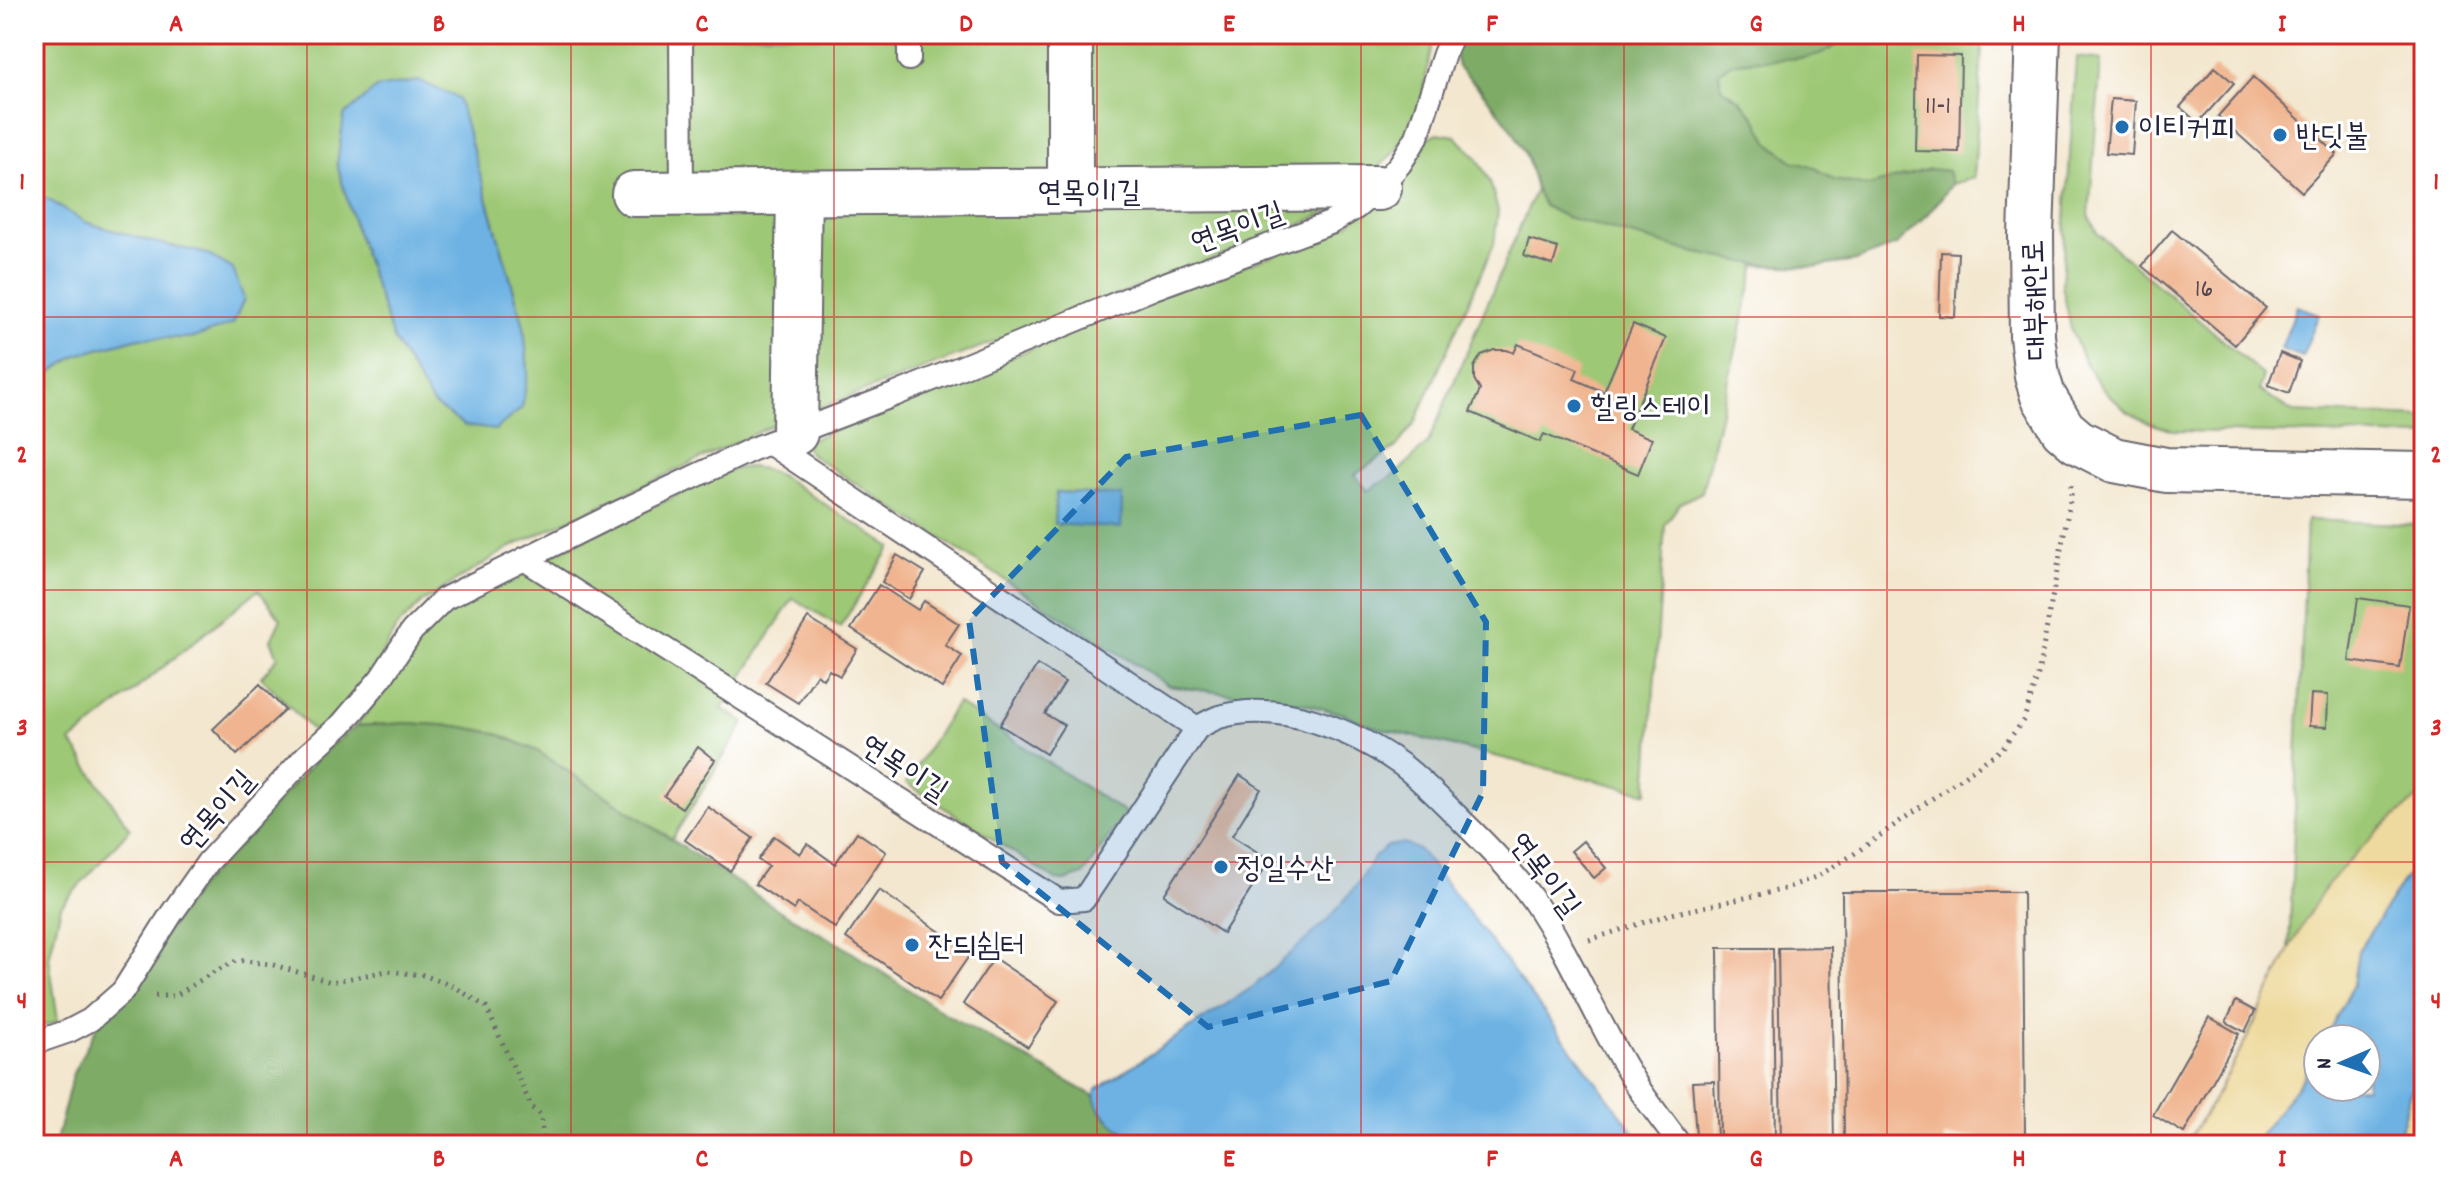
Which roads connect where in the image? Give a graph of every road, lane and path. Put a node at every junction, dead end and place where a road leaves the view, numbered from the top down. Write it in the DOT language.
graph roads {
  1 [pos="681,34"];
  2 [pos="909,34"];
  3 [pos="1070,34"];
  4 [pos="1453,34"];
  5 [pos="2038,34"];
  6 [pos="909,59"];
  7 [pos="1379,188"];
  8 [pos="1070,191"];
  9 [pos="799,193"];
  10 [pos="634,194"];
  11 [pos="682,194"];
  12 [pos="2063,429"];
  13 [pos="782,438"];
  14 [pos="2424,475"];
  15 [pos="524,559"];
  16 [pos="1197,728"];
  17 [pos="1563,948"];
  18 [pos="123,991"];
  19 [pos="34,1043"];
  20 [pos="548,1145"];
  21 [pos="1680,1145"];
  1 -- 11 [label="lane"];
  2 -- 6 [label="lane"];
  3 -- 8 [label="street"];
  4 -- 7 [label="lane, 연목이길"];
  5 -- 12 [label="street, 대부해안로"];
  7 -- 8 [label="street, 연목이1길"];
  7 -- 13 [label="lane, 연목이길"];
  8 -- 9 [label="street, 연목이1길"];
  9 -- 11 [label="street, 연목이1길"];
  9 -- 13 [label="street"];
  10 -- 11 [label="street, 연목이1길"];
  12 -- 14 [label="street, 대부해안로"];
  12 -- 17 [label="path"];
  13 -- 15 [label="lane, 연목이길"];
  13 -- 16 [label="lane"];
  15 -- 16 [label="lane, 연목이길"];
  15 -- 18 [label="lane, 연목이길"];
  16 -- 17 [label="lane, 연목이길"];
  17 -- 21 [label="lane, 연목이길"];
  18 -- 19 [label="lane, 연목이길"];
  18 -- 20 [label="path"];
}
